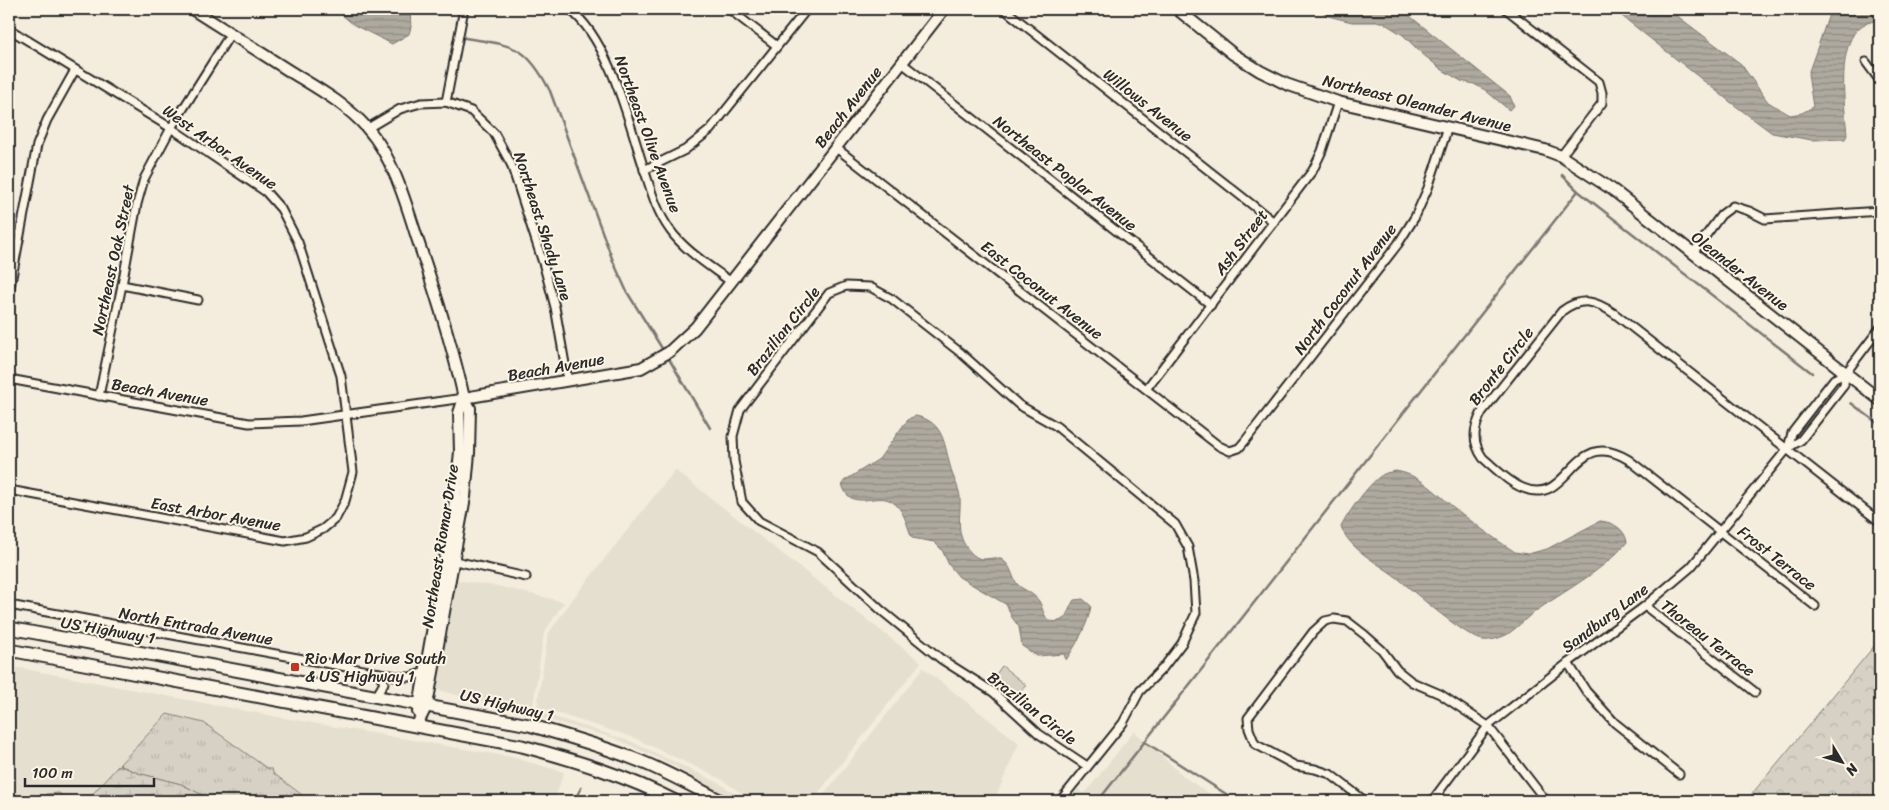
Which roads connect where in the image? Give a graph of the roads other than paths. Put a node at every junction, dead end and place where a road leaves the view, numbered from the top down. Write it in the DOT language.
graph roads {
  1 [pos="192,9"];
  2 [pos="464,9"];
  3 [pos="569,9"];
  4 [pos="728,9"];
  5 [pos="807,9"];
  6 [pos="944,9"];
  7 [pos="1004,9"];
  8 [pos="1177,9"];
  9 [pos="1506,9"];
  10 [pos="9,29"];
  11 [pos="231,33"];
  12 [pos="777,46"];
  13 [pos="1866,62"];
  14 [pos="902,63"];
  15 [pos="75,70"];
  16 [pos="1880,81"];
  17 [pos="446,102"];
  18 [pos="1338,102"];
  19 [pos="1448,127"];
  20 [pos="170,128"];
  21 [pos="368,128"];
  22 [pos="835,147"];
  23 [pos="1561,156"];
  24 [pos="1580,168"];
  25 [pos="644,170"];
  26 [pos="1880,211"];
  27 [pos="1274,222"];
  28 [pos="1693,253"];
  29 [pos="730,282"];
  30 [pos="122,285"];
  31 [pos="9,293"];
  32 [pos="198,300"];
  33 [pos="1211,304"];
  34 [pos="1880,328"];
  35 [pos="1845,374"];
  36 [pos="9,379"];
  37 [pos="568,381"];
  38 [pos="1147,388"];
  39 [pos="99,396"];
  40 [pos="464,398"];
  41 [pos="1880,400"];
  42 [pos="346,414"];
  43 [pos="1788,448"];
  44 [pos="1234,450"];
  45 [pos="9,490"];
  46 [pos="1880,522"];
  47 [pos="1721,532"];
  48 [pos="450,560"];
  49 [pos="526,577"];
  50 [pos="9,605"];
  51 [pos="1645,606"];
  52 [pos="1815,606"];
  53 [pos="9,628"];
  54 [pos="9,650"];
  55 [pos="1568,663"];
  56 [pos="425,672"];
  57 [pos="379,673"];
  58 [pos="1755,692"];
  59 [pos="377,696"];
  60 [pos="422,704"];
  61 [pos="418,725"];
  62 [pos="1488,726"];
  63 [pos="1087,766"];
  64 [pos="1679,774"];
  65 [pos="675,801"];
  66 [pos="721,801"];
  67 [pos="1060,801"];
  68 [pos="1365,801"];
  69 [pos="1432,801"];
  70 [pos="1546,801"];
  1 -- 11 [label="street, Northeast Riomar Drive"];
  2 -- 17 [label="street"];
  3 -- 25 [label="street, Northeast Olive Avenue"];
  4 -- 12 [label="street"];
  5 -- 12 [label="street"];
  6 -- 14 [label="street, Beach Avenue"];
  7 -- 27 [label="street, Willows Avenue"];
  8 -- 18 [label="street, Northeast Oleander Avenue"];
  9 -- 23 [label="street"];
  10 -- 15 [label="street, West Arbor Avenue"];
  11 -- 20 [label="street, Northeast Oak Street"];
  11 -- 21 [label="street, Northeast Riomar Drive"];
  12 -- 25 [label="street"];
  13 -- 16 [label="street"];
  14 -- 22 [label="street, Beach Avenue"];
  14 -- 33 [label="street, Northeast Poplar Avenue"];
  15 -- 20 [label="street, West Arbor Avenue"];
  15 -- 31 [label="street"];
  17 -- 21 [label="street, Northeast Shady Lane"];
  17 -- 37 [label="street, Northeast Shady Lane"];
  18 -- 19 [label="street, Northeast Oleander Avenue"];
  18 -- 27 [label="street, Ash Street"];
  19 -- 23 [label="street, Northeast Oleander Avenue"];
  19 -- 44 [label="street, North Coconut Avenue"];
  20 -- 30 [label="street, Northeast Oak Street"];
  20 -- 42 [label="street, West Arbor Avenue"];
  21 -- 40 [label="street, Northeast Riomar Drive"];
  22 -- 29 [label="street, Beach Avenue"];
  22 -- 38 [label="street, East Coconut Avenue"];
  23 -- 24 [label="street, Northeast Oleander Avenue"];
  24 -- 28 [label="street, Oleander Avenue"];
  25 -- 29 [label="street, Northeast Olive Avenue"];
  26 -- 28 [label="street"];
  27 -- 33 [label="street, Ash Street"];
  28 -- 35 [label="street, Oleander Avenue"];
  29 -- 37 [label="street, Beach Avenue"];
  30 -- 32 [label="street"];
  30 -- 39 [label="street, Northeast Oak Street"];
  33 -- 38 [label="street, Ash Street"];
  34 -- 35 [label="street"];
  35 -- 41 [label="street, Oleander Avenue"];
  35 -- 43 [label="street, Sandburg Lane"];
  35 -- 43 [label="street, Sandburg Lane"];
  36 -- 39 [label="street, Beach Avenue"];
  37 -- 40 [label="street, Beach Avenue"];
  38 -- 44 [label="street, East Coconut Avenue"];
  39 -- 42 [label="street, Beach Avenue"];
  40 -- 42 [label="street, Beach Avenue"];
  40 -- 48 [label="street, Northeast Riomar Drive"];
  42 -- 45 [label="street, East Arbor Avenue"];
  43 -- 46 [label="street, Bronte Circle"];
  43 -- 47 [label="street, Sandburg Lane"];
  43 -- 47 [label="street, Bronte Circle"];
  47 -- 51 [label="street, Sandburg Lane"];
  47 -- 52 [label="street, Frost Terrace"];
  48 -- 49 [label="street"];
  48 -- 56 [label="street, Northeast Riomar Drive"];
  48 -- 60 [label="street, Northeast Riomar Drive"];
  50 -- 57 [label="street, North Entrada Avenue"];
  51 -- 55 [label="street, Sandburg Lane"];
  51 -- 58 [label="street, Thoreau Terrace"];
  53 -- 59 [label="main road, US Highway 1"];
  54 -- 61 [label="main road"];
  55 -- 62 [label="street, Sandburg Lane"];
  55 -- 64 [label="street"];
  56 -- 57 [label="street, North Entrada Avenue"];
  56 -- 60 [label="street, Northeast Riomar Drive"];
  57 -- 59 [label="street"];
  59 -- 60 [label="main road, US Highway 1"];
  60 -- 61 [label="street, Northeast Riomar Drive"];
  60 -- 66 [label="main road, US Highway 1"];
  61 -- 65 [label="main road"];
  62 -- 68 [label="street"];
  62 -- 69 [label="street, Sandburg Lane"];
  62 -- 70 [label="street"];
  63 -- 63 [label="street, Brazilian Circle"];
  63 -- 67 [label="street, Brazilian Circle"];
}
